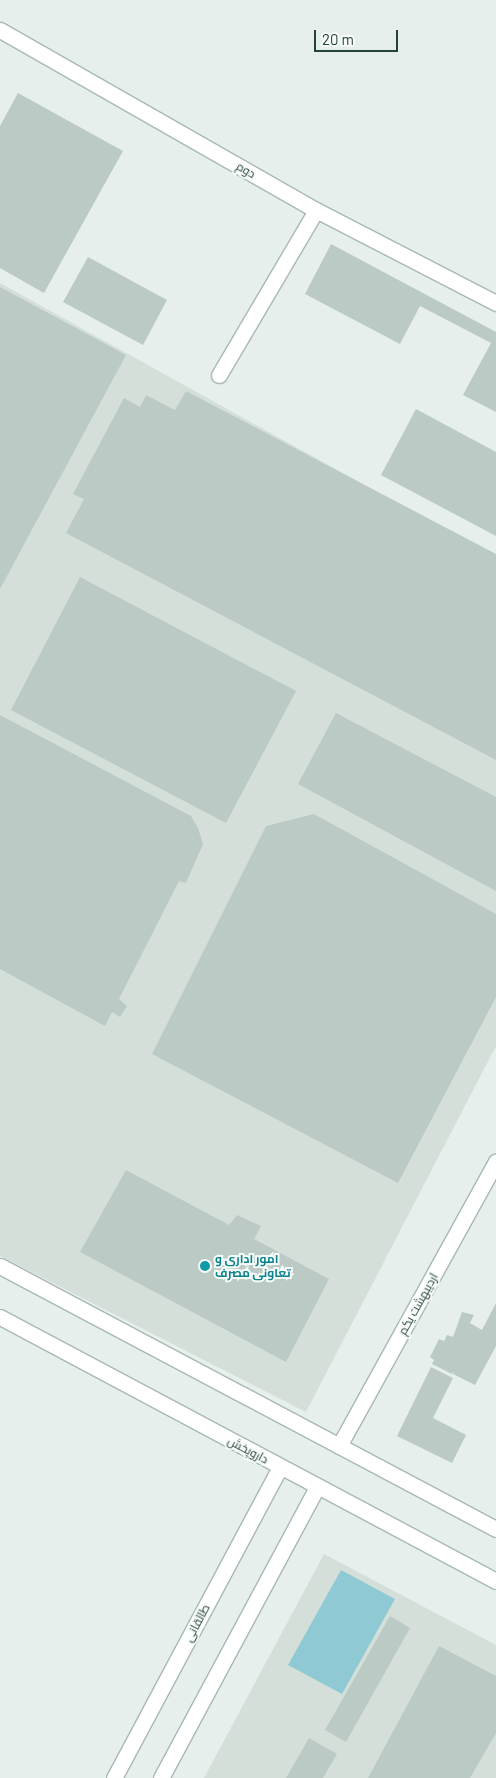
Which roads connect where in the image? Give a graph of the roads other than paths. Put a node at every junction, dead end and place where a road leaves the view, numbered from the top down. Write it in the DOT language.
graph roads {
  1 [pos="0,30"];
  2 [pos="316,210"];
  3 [pos="496,303"];
  4 [pos="219,374"];
  5 [pos="496,1162"];
  6 [pos="0,1266"];
  7 [pos="0,1318"];
  8 [pos="339,1446"];
  9 [pos="280,1467"];
  10 [pos="317,1487"];
  11 [pos="496,1529"];
  12 [pos="496,1581"];
  13 [pos="114,1778"];
  14 [pos="161,1778"];
  1 -- 2 [label="street, دوم"];
  2 -- 3 [label="street, دوم"];
  2 -- 4 [label="street"];
  5 -- 8 [label="street, اردیبهشت یکم"];
  6 -- 8 [label="street"];
  7 -- 9 [label="street, داروپخش"];
  8 -- 11 [label="street"];
  9 -- 10 [label="street, داروپخش"];
  9 -- 13 [label="street, طالقانی"];
  10 -- 12 [label="street, داروپخش"];
  10 -- 14 [label="street"];
}
